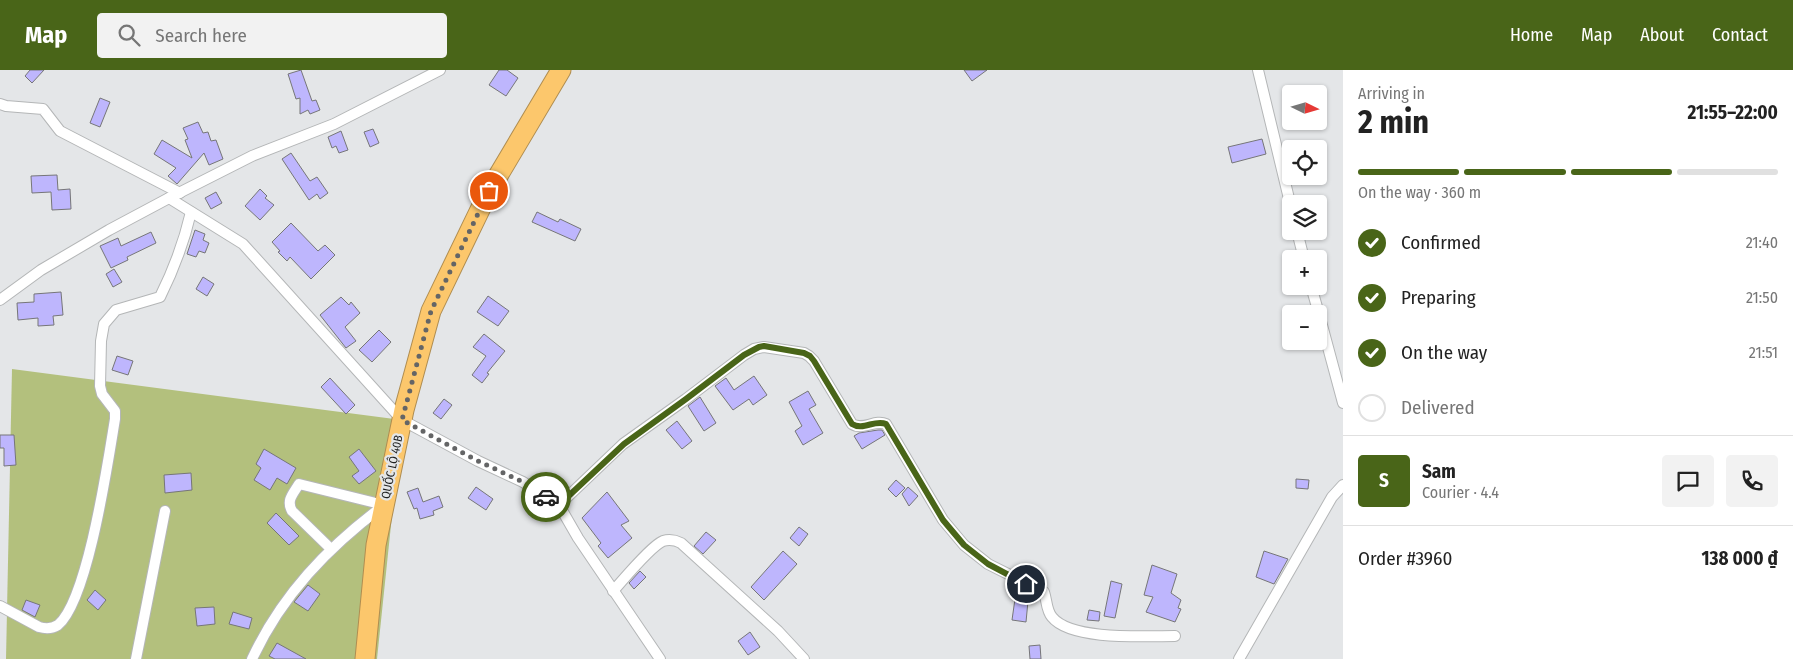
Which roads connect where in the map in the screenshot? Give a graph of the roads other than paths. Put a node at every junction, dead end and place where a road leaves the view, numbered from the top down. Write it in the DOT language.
graph roads {
  1 [pos="440,70"];
  2 [pos="561,70"];
  3 [pos="1258,70"];
  4 [pos="0,104"];
  5 [pos="180,193"];
  6 [pos="1288,195"];
  7 [pos="169,198"];
  8 [pos="191,212"];
  9 [pos="0,300"];
  10 [pos="1327,344"];
  11 [pos="1343,403"];
  12 [pos="402,420"];
  13 [pos="1343,485"];
  14 [pos="384,505"];
  15 [pos="559,505"];
  16 [pos="165,511"];
  17 [pos="330,549"];
  18 [pos="613,591"];
  19 [pos="0,606"];
  20 [pos="1175,636"];
  21 [pos="136,659"];
  22 [pos="252,659"];
  23 [pos="365,659"];
  24 [pos="660,659"];
  25 [pos="804,659"];
  26 [pos="1239,659"];
  1 -- 5 [label="street"];
  2 -- 12 [label="highway, QUỐC LỘ 40B"];
  3 -- 6 [label="street"];
  4 -- 5 [label="street"];
  5 -- 7 [label="street"];
  7 -- 8 [label="street"];
  7 -- 9 [label="street"];
  8 -- 12 [label="street"];
  8 -- 19 [label="street"];
  10 -- 11 [label="street"];
  12 -- 14 [label="highway, QUỐC LỘ 40B"];
  12 -- 15 [label="street"];
  13 -- 26 [label="street"];
  14 -- 17 [label="street"];
  14 -- 17 [label="street"];
  14 -- 23 [label="highway, QUỐC LỘ 40B"];
  15 -- 18 [label="street"];
  15 -- 20 [label="street"];
  16 -- 21 [label="street"];
  17 -- 22 [label="street"];
  18 -- 24 [label="street"];
  18 -- 25 [label="street"];
}
